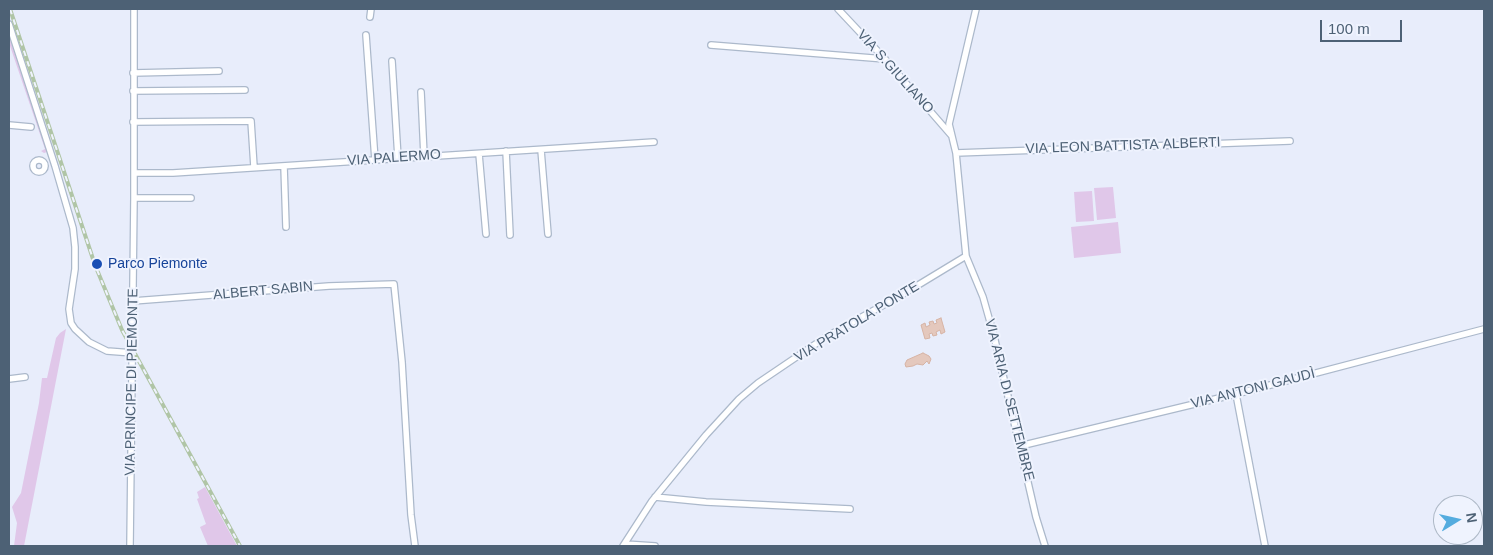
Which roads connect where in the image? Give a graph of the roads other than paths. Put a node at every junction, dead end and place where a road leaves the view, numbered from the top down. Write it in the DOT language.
graph roads {
  1 [pos="134,9"];
  2 [pos="371,9"];
  3 [pos="838,9"];
  4 [pos="976,9"];
  5 [pos="370,17"];
  6 [pos="9,24"];
  7 [pos="366,34"];
  8 [pos="711,45"];
  9 [pos="885,59"];
  10 [pos="392,61"];
  11 [pos="219,71"];
  12 [pos="133,73"];
  13 [pos="246,90"];
  14 [pos="133,91"];
  15 [pos="421,92"];
  16 [pos="133,122"];
  17 [pos="9,124"];
  18 [pos="30,127"];
  19 [pos="951,135"];
  20 [pos="1290,141"];
  21 [pos="654,142"];
  22 [pos="541,150"];
  23 [pos="506,151"];
  24 [pos="956,153"];
  25 [pos="479,154"];
  26 [pos="424,156"];
  27 [pos="398,158"];
  28 [pos="375,160"];
  29 [pos="55,166"];
  30 [pos="284,166"];
  31 [pos="45,167"];
  32 [pos="254,167"];
  33 [pos="134,173"];
  34 [pos="134,198"];
  35 [pos="192,198"];
  36 [pos="286,227"];
  37 [pos="486,234"];
  38 [pos="548,234"];
  39 [pos="510,235"];
  40 [pos="966,256"];
  41 [pos="133,301"];
  42 [pos="1484,329"];
  43 [pos="133,353"];
  44 [pos="25,377"];
  45 [pos="9,379"];
  46 [pos="1236,394"];
  47 [pos="1020,446"];
  48 [pos="655,497"];
  49 [pos="850,509"];
  50 [pos="624,545"];
  51 [pos="130,546"];
  52 [pos="415,546"];
  53 [pos="655,546"];
  54 [pos="1045,546"];
  55 [pos="1265,546"];
  1 -- 12 [label="street, VIA PRINCIPE DI PIEMONTE"];
  2 -- 5 [label="street"];
  3 -- 9 [label="street, VIA S.GIULIANO"];
  4 -- 19 [label="street, VIA ARIA DI SETTEMBRE"];
  6 -- 29 [label="street"];
  7 -- 28 [label="street"];
  8 -- 9 [label="street"];
  9 -- 19 [label="street, VIA S.GIULIANO"];
  10 -- 27 [label="street"];
  11 -- 12 [label="street"];
  12 -- 14 [label="street, VIA PRINCIPE DI PIEMONTE"];
  13 -- 14 [label="street"];
  14 -- 16 [label="street, VIA PRINCIPE DI PIEMONTE"];
  15 -- 26 [label="street"];
  16 -- 32 [label="street"];
  16 -- 33 [label="street, VIA PRINCIPE DI PIEMONTE"];
  17 -- 18 [label="street"];
  19 -- 24 [label="street, VIA ARIA DI SETTEMBRE"];
  20 -- 24 [label="street, VIA LEON BATTISTA ALBERTI"];
  21 -- 22 [label="street, VIA PALERMO"];
  22 -- 23 [label="street, VIA PALERMO"];
  22 -- 38 [label="street"];
  23 -- 25 [label="street, VIA PALERMO"];
  23 -- 39 [label="street"];
  24 -- 40 [label="street, VIA ARIA DI SETTEMBRE"];
  25 -- 26 [label="street, VIA PALERMO"];
  25 -- 37 [label="street"];
  26 -- 27 [label="street, VIA PALERMO"];
  27 -- 28 [label="street, VIA PALERMO"];
  28 -- 30 [label="street, VIA PALERMO"];
  29 -- 31 [label="street"];
  29 -- 43 [label="street"];
  30 -- 32 [label="street, VIA PALERMO"];
  30 -- 36 [label="street"];
  32 -- 33 [label="street, VIA PALERMO"];
  33 -- 34 [label="street, VIA PRINCIPE DI PIEMONTE"];
  34 -- 35 [label="street"];
  34 -- 41 [label="street, VIA PRINCIPE DI PIEMONTE"];
  40 -- 47 [label="street, VIA ARIA DI SETTEMBRE"];
  40 -- 48 [label="street, VIA PRATOLA PONTE"];
  41 -- 43 [label="street, VIA PRINCIPE DI PIEMONTE"];
  41 -- 52 [label="street, ALBERT SABIN"];
  42 -- 46 [label="street, VIA ANTONI GAUDÌ"];
  43 -- 51 [label="street, VIA PRINCIPE DI PIEMONTE"];
  44 -- 45 [label="street"];
  46 -- 47 [label="street, VIA ANTONI GAUDÌ"];
  46 -- 55 [label="street"];
  47 -- 54 [label="street, VIA ARIA DI SETTEMBRE"];
  48 -- 49 [label="street"];
  48 -- 50 [label="street, VIA PRATOLA PONTE"];
  50 -- 53 [label="street"];
}
